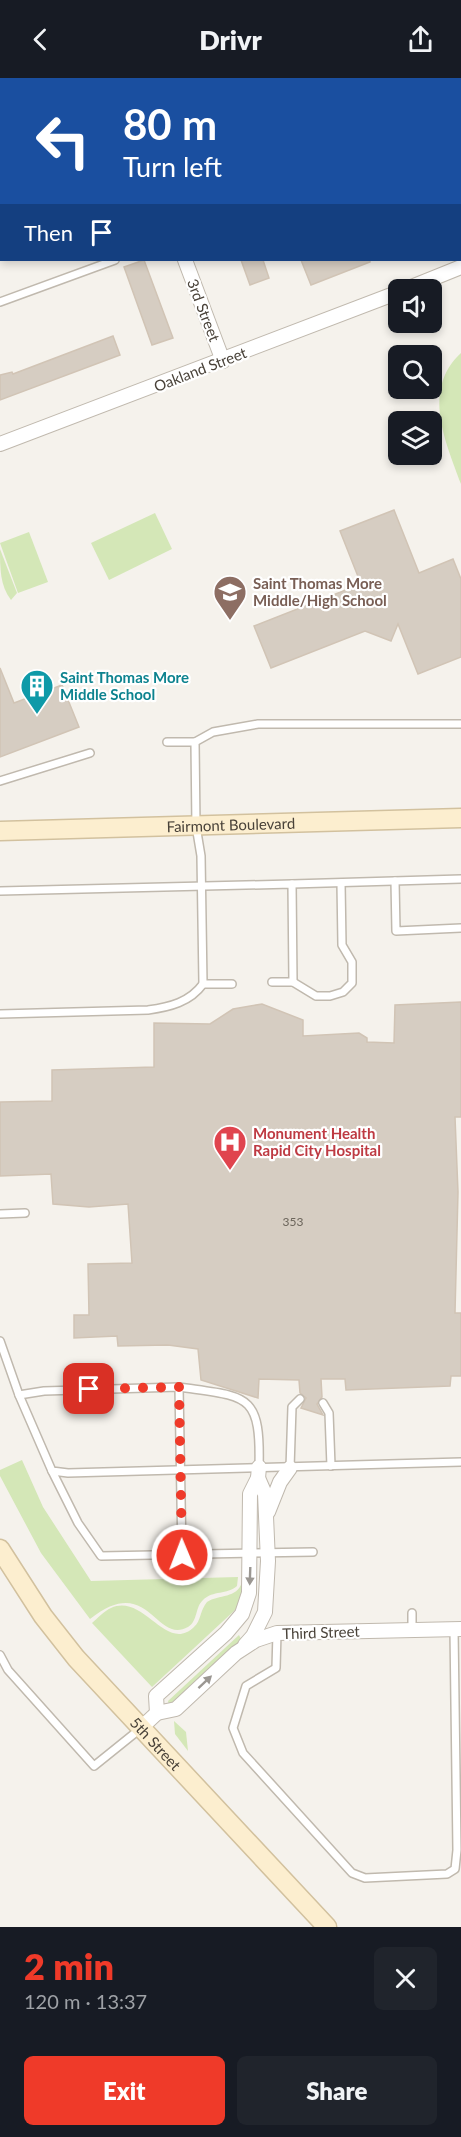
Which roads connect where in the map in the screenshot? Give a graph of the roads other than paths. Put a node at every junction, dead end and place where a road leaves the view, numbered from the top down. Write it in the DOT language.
graph roads {
  1 [pos="112,261"];
  2 [pos="185,261"];
  3 [pos="461,267"];
  4 [pos="431,279"];
  5 [pos="388,296"];
  6 [pos="0,302"];
  7 [pos="223,361"];
  8 [pos="0,444"];
  9 [pos="461,724"];
  10 [pos="167,742"];
  11 [pos="195,742"];
  12 [pos="90,753"];
  13 [pos="0,781"];
  14 [pos="461,818"];
  15 [pos="196,826"];
  16 [pos="0,831"];
  17 [pos="461,879"];
  18 [pos="395,882"];
  19 [pos="341,883"];
  20 [pos="292,884"];
  21 [pos="201,887"];
  22 [pos="0,891"];
  23 [pos="461,928"];
  24 [pos="272,982"];
  25 [pos="293,982"];
  26 [pos="203,984"];
  27 [pos="232,984"];
  28 [pos="0,1014"];
  29 [pos="25,1213"];
  30 [pos="0,1214"];
  31 [pos="0,1341"];
  32 [pos="179,1387"];
  33 [pos="19,1395"];
  34 [pos="300,1399"];
  35 [pos="322,1403"];
  36 [pos="461,1462"];
  37 [pos="331,1466"];
  38 [pos="290,1468"];
  39 [pos="52,1470"];
  40 [pos="180,1471"];
  41 [pos="258,1472"];
  42 [pos="266,1516"];
  43 [pos="0,1549"];
  44 [pos="313,1552"];
  45 [pos="267,1553"];
  46 [pos="251,1554"];
  47 [pos="182,1555"];
  48 [pos="412,1613"];
  49 [pos="258,1626"];
  50 [pos="457,1629"];
  51 [pos="412,1630"];
  52 [pos="226,1633"];
  53 [pos="277,1633"];
  54 [pos="239,1651"];
  55 [pos="0,1655"];
  56 [pos="157,1713"];
  57 [pos="142,1727"];
  58 [pos="459,1831"];
  59 [pos="327,1927"];
  1 -- 6 [label="lane"];
  2 -- 7 [label="street, 3rd Street"];
  3 -- 4 [label="street"];
  5 -- 7 [label="street, Oakland Street"];
  7 -- 8 [label="street, Oakland Street"];
  9 -- 11 [label="lane"];
  10 -- 11 [label="lane"];
  11 -- 15 [label="lane"];
  12 -- 13 [label="lane"];
  14 -- 15 [label="main road, Fairmont Boulevard"];
  15 -- 16 [label="main road, Fairmont Boulevard"];
  15 -- 21 [label="lane"];
  17 -- 18 [label="lane"];
  18 -- 19 [label="lane"];
  18 -- 23 [label="lane"];
  19 -- 20 [label="lane"];
  19 -- 25 [label="lane"];
  20 -- 21 [label="lane"];
  20 -- 25 [label="lane"];
  21 -- 22 [label="lane"];
  21 -- 26 [label="lane"];
  24 -- 25 [label="lane"];
  26 -- 27 [label="lane"];
  26 -- 28 [label="lane"];
  29 -- 30 [label="lane"];
  31 -- 33 [label="lane"];
  32 -- 33 [label="lane"];
  32 -- 40 [label="lane"];
  32 -- 41 [label="lane"];
  33 -- 39 [label="lane"];
  34 -- 38 [label="lane"];
  35 -- 37 [label="lane"];
  36 -- 37 [label="lane"];
  37 -- 38 [label="lane"];
  38 -- 41 [label="lane"];
  38 -- 42 [label="street"];
  39 -- 40 [label="lane"];
  39 -- 47 [label="lane"];
  40 -- 41 [label="lane"];
  40 -- 47 [label="lane"];
  41 -- 42 [label="street"];
  41 -- 46 [label="street"];
  42 -- 45 [label="street"];
  43 -- 57 [label="main road, 5th Street"];
  44 -- 45 [label="lane"];
  45 -- 46 [label="lane"];
  45 -- 49 [label="street"];
  46 -- 47 [label="lane"];
  46 -- 52 [label="street, one-way"];
  48 -- 51 [label="lane"];
  49 -- 52 [label="street"];
  49 -- 53 [label="street"];
  49 -- 54 [label="street"];
  50 -- 51 [label="street, Third Street"];
  50 -- 58 [label="lane"];
  51 -- 53 [label="street, Third Street"];
  52 -- 56 [label="street"];
  53 -- 54 [label="street, Third Street"];
  53 -- 58 [label="lane"];
  56 -- 54 [label="street, Third Street, one-way"];
  55 -- 57 [label="lane"];
  56 -- 57 [label="street, Third Street"];
  57 -- 59 [label="main road, 5th Street"];
}
